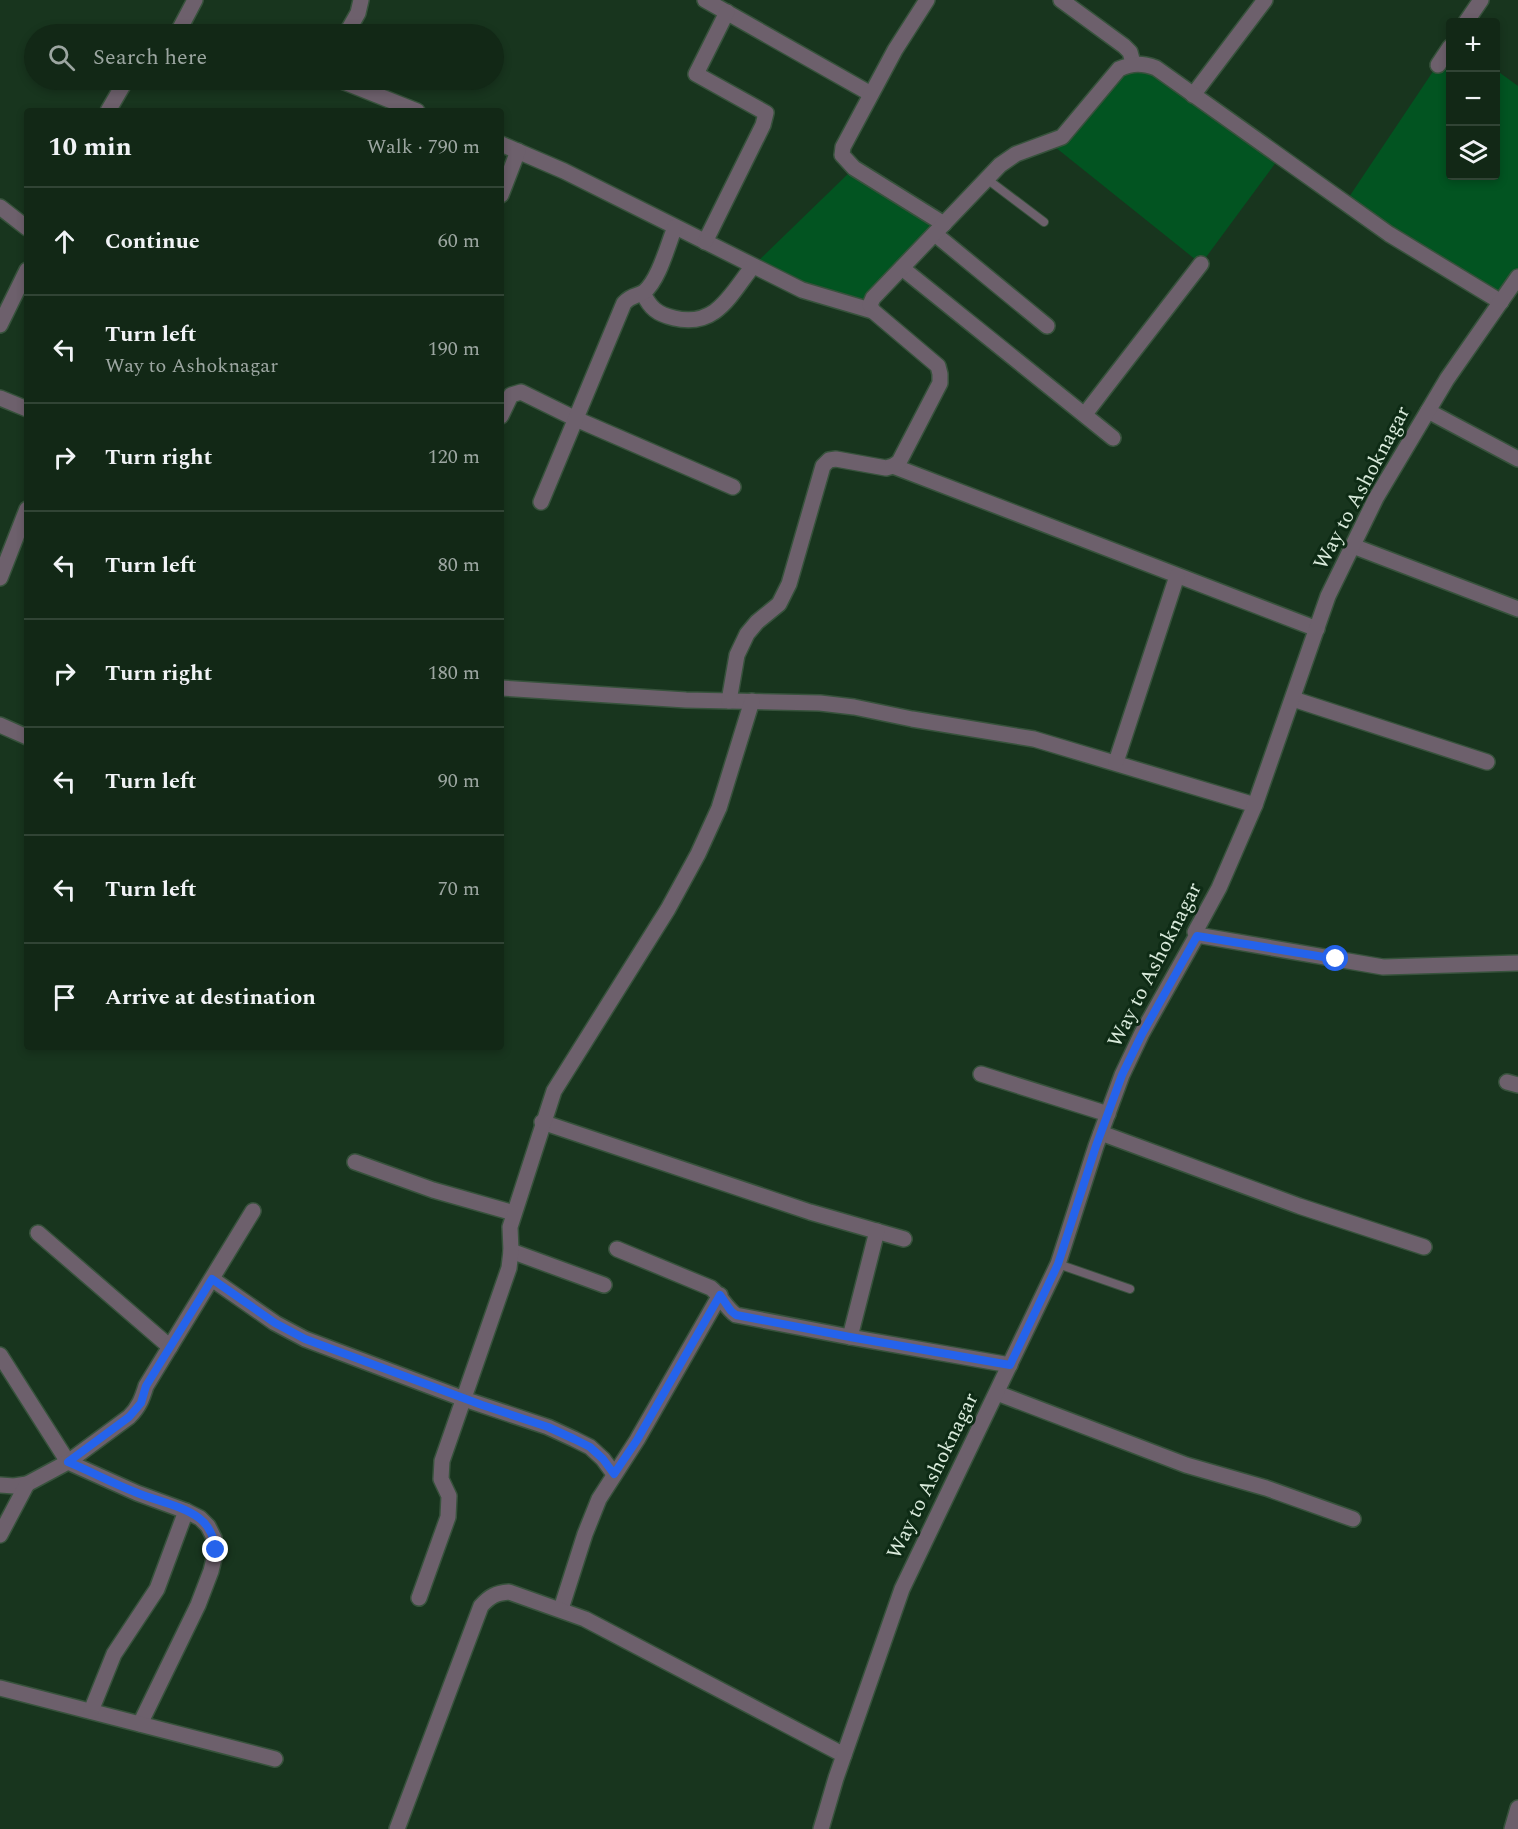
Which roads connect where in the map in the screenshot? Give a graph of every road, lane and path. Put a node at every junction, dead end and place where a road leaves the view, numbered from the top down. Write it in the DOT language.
graph roads {
  1 [pos="195,0"];
  2 [pos="362,0"];
  3 [pos="705,0"];
  4 [pos="927,0"];
  5 [pos="1061,0"];
  6 [pos="1265,0"];
  7 [pos="1481,0"];
  8 [pos="727,12"];
  9 [pos="1469,18"];
  10 [pos="182,24"];
  11 [pos="352,24"];
  12 [pos="1446,52"];
  13 [pos="1132,63"];
  14 [pos="1438,65"];
  15 [pos="120,90"];
  16 [pos="357,90"];
  17 [pos="871,94"];
  18 [pos="1193,95"];
  19 [pos="387,106"];
  20 [pos="110,108"];
  21 [pos="504,145"];
  22 [pos="518,151"];
  23 [pos="987,179"];
  24 [pos="504,187"];
  25 [pos="0,207"];
  26 [pos="1044,222"];
  27 [pos="24,226"];
  28 [pos="675,226"];
  29 [pos="939,229"];
  30 [pos="705,242"];
  31 [pos="1201,264"];
  32 [pos="753,266"];
  33 [pos="902,268"];
  34 [pos="24,276"];
  35 [pos="1518,277"];
  36 [pos="643,293"];
  37 [pos="1501,302"];
  38 [pos="873,311"];
  39 [pos="0,324"];
  40 [pos="1047,326"];
  41 [pos="0,398"];
  42 [pos="24,408"];
  43 [pos="504,410"];
  44 [pos="1428,411"];
  45 [pos="1085,414"];
  46 [pos="576,419"];
  47 [pos="1113,438"];
  48 [pos="1518,459"];
  49 [pos="893,466"];
  50 [pos="733,487"];
  51 [pos="541,502"];
  52 [pos="24,517"];
  53 [pos="1353,546"];
  54 [pos="1177,576"];
  55 [pos="0,578"];
  56 [pos="1518,609"];
  57 [pos="1317,629"];
  58 [pos="504,688"];
  59 [pos="1293,699"];
  60 [pos="729,701"];
  61 [pos="752,701"];
  62 [pos="0,725"];
  63 [pos="24,736"];
  64 [pos="1116,762"];
  65 [pos="1487,762"];
  66 [pos="1255,805"];
  67 [pos="1197,936"];
  68 [pos="1518,963"];
  69 [pos="981,1074"];
  70 [pos="1108,1114"];
  71 [pos="542,1122"];
  72 [pos="1101,1134"];
  73 [pos="355,1162"];
  74 [pos="253,1211"];
  75 [pos="514,1213"];
  76 [pos="877,1231"];
  77 [pos="38,1233"];
  78 [pos="904,1239"];
  79 [pos="1424,1247"];
  80 [pos="617,1249"];
  81 [pos="511,1251"];
  82 [pos="1058,1264"];
  83 [pos="212,1279"];
  84 [pos="604,1285"];
  85 [pos="1130,1289"];
  86 [pos="720,1295"];
  87 [pos="850,1337"];
  88 [pos="170,1347"];
  89 [pos="0,1355"];
  90 [pos="1010,1365"];
  91 [pos="997,1393"];
  92 [pos="464,1399"];
  93 [pos="68,1462"];
  94 [pos="614,1474"];
  95 [pos="27,1484"];
  96 [pos="0,1485"];
  97 [pos="186,1511"];
  98 [pos="1353,1519"];
  99 [pos="0,1535"];
  100 [pos="419,1598"];
  101 [pos="561,1609"];
  102 [pos="0,1688"];
  103 [pos="91,1711"];
  104 [pos="140,1724"];
  105 [pos="844,1755"];
  106 [pos="275,1759"];
  107 [pos="1518,1808"];
  108 [pos="397,1829"];
  109 [pos="822,1829"];
  110 [pos="1512,1829"];
  1 -- 10 [label="street"];
  2 -- 11 [label="street"];
  3 -- 8 [label="street"];
  4 -- 17 [label="street"];
  5 -- 13 [label="street"];
  6 -- 18 [label="street"];
  7 -- 9 [label="street"];
  8 -- 17 [label="street"];
  8 -- 30 [label="street"];
  12 -- 14 [label="street"];
  13 -- 18 [label="street"];
  13 -- 23 [label="street"];
  15 -- 20 [label="street"];
  16 -- 19 [label="street"];
  17 -- 29 [label="street"];
  18 -- 37 [label="street"];
  21 -- 22 [label="street"];
  22 -- 24 [label="street"];
  22 -- 28 [label="street"];
  23 -- 26 [label="lane"];
  23 -- 29 [label="street"];
  25 -- 27 [label="street"];
  28 -- 30 [label="street"];
  28 -- 36 [label="street"];
  29 -- 33 [label="street"];
  29 -- 40 [label="street"];
  30 -- 32 [label="street"];
  31 -- 45 [label="street"];
  32 -- 36 [label="street"];
  32 -- 38 [label="street"];
  33 -- 38 [label="street"];
  33 -- 45 [label="street"];
  34 -- 39 [label="street"];
  35 -- 37 [label="street, Way to Ashoknagar"];
  36 -- 46 [label="street"];
  37 -- 44 [label="street, Way to Ashoknagar"];
  38 -- 49 [label="street"];
  41 -- 42 [label="street"];
  43 -- 46 [label="street"];
  44 -- 48 [label="street"];
  44 -- 53 [label="street, Way to Ashoknagar"];
  45 -- 47 [label="street"];
  46 -- 50 [label="street"];
  46 -- 51 [label="street"];
  49 -- 54 [label="street"];
  49 -- 60 [label="street"];
  52 -- 55 [label="street"];
  53 -- 56 [label="street"];
  53 -- 57 [label="street, Way to Ashoknagar"];
  54 -- 57 [label="street"];
  54 -- 64 [label="street"];
  57 -- 59 [label="street, Way to Ashoknagar"];
  58 -- 60 [label="street"];
  59 -- 65 [label="street"];
  59 -- 66 [label="street, Way to Ashoknagar"];
  60 -- 61 [label="street"];
  61 -- 64 [label="street"];
  61 -- 71 [label="street"];
  62 -- 63 [label="street"];
  64 -- 66 [label="street"];
  66 -- 67 [label="street, Way to Ashoknagar"];
  67 -- 68 [label="street"];
  67 -- 70 [label="street, Way to Ashoknagar"];
  69 -- 70 [label="street"];
  70 -- 72 [label="street, Way to Ashoknagar"];
  71 -- 75 [label="street"];
  71 -- 76 [label="street"];
  72 -- 79 [label="street"];
  72 -- 82 [label="street, Way to Ashoknagar"];
  73 -- 75 [label="street"];
  74 -- 83 [label="street"];
  75 -- 81 [label="street"];
  76 -- 78 [label="street"];
  76 -- 87 [label="street"];
  77 -- 88 [label="street"];
  80 -- 86 [label="street"];
  81 -- 84 [label="street"];
  81 -- 92 [label="street"];
  82 -- 85 [label="lane"];
  82 -- 90 [label="street, Way to Ashoknagar"];
  83 -- 88 [label="street"];
  83 -- 92 [label="street"];
  86 -- 87 [label="street"];
  86 -- 94 [label="street"];
  87 -- 90 [label="street"];
  88 -- 93 [label="street"];
  89 -- 93 [label="street"];
  90 -- 91 [label="street, Way to Ashoknagar"];
  91 -- 98 [label="street"];
  91 -- 105 [label="street, Way to Ashoknagar"];
  92 -- 94 [label="street"];
  92 -- 100 [label="street"];
  93 -- 95 [label="street"];
  93 -- 97 [label="street"];
  94 -- 101 [label="street"];
  95 -- 96 [label="street"];
  95 -- 99 [label="street"];
  97 -- 103 [label="street"];
  97 -- 104 [label="street"];
  101 -- 105 [label="street"];
  101 -- 108 [label="street"];
  102 -- 103 [label="street"];
  103 -- 104 [label="street"];
  104 -- 106 [label="street"];
  105 -- 109 [label="street, Way to Ashoknagar"];
  107 -- 110 [label="street"];
}
